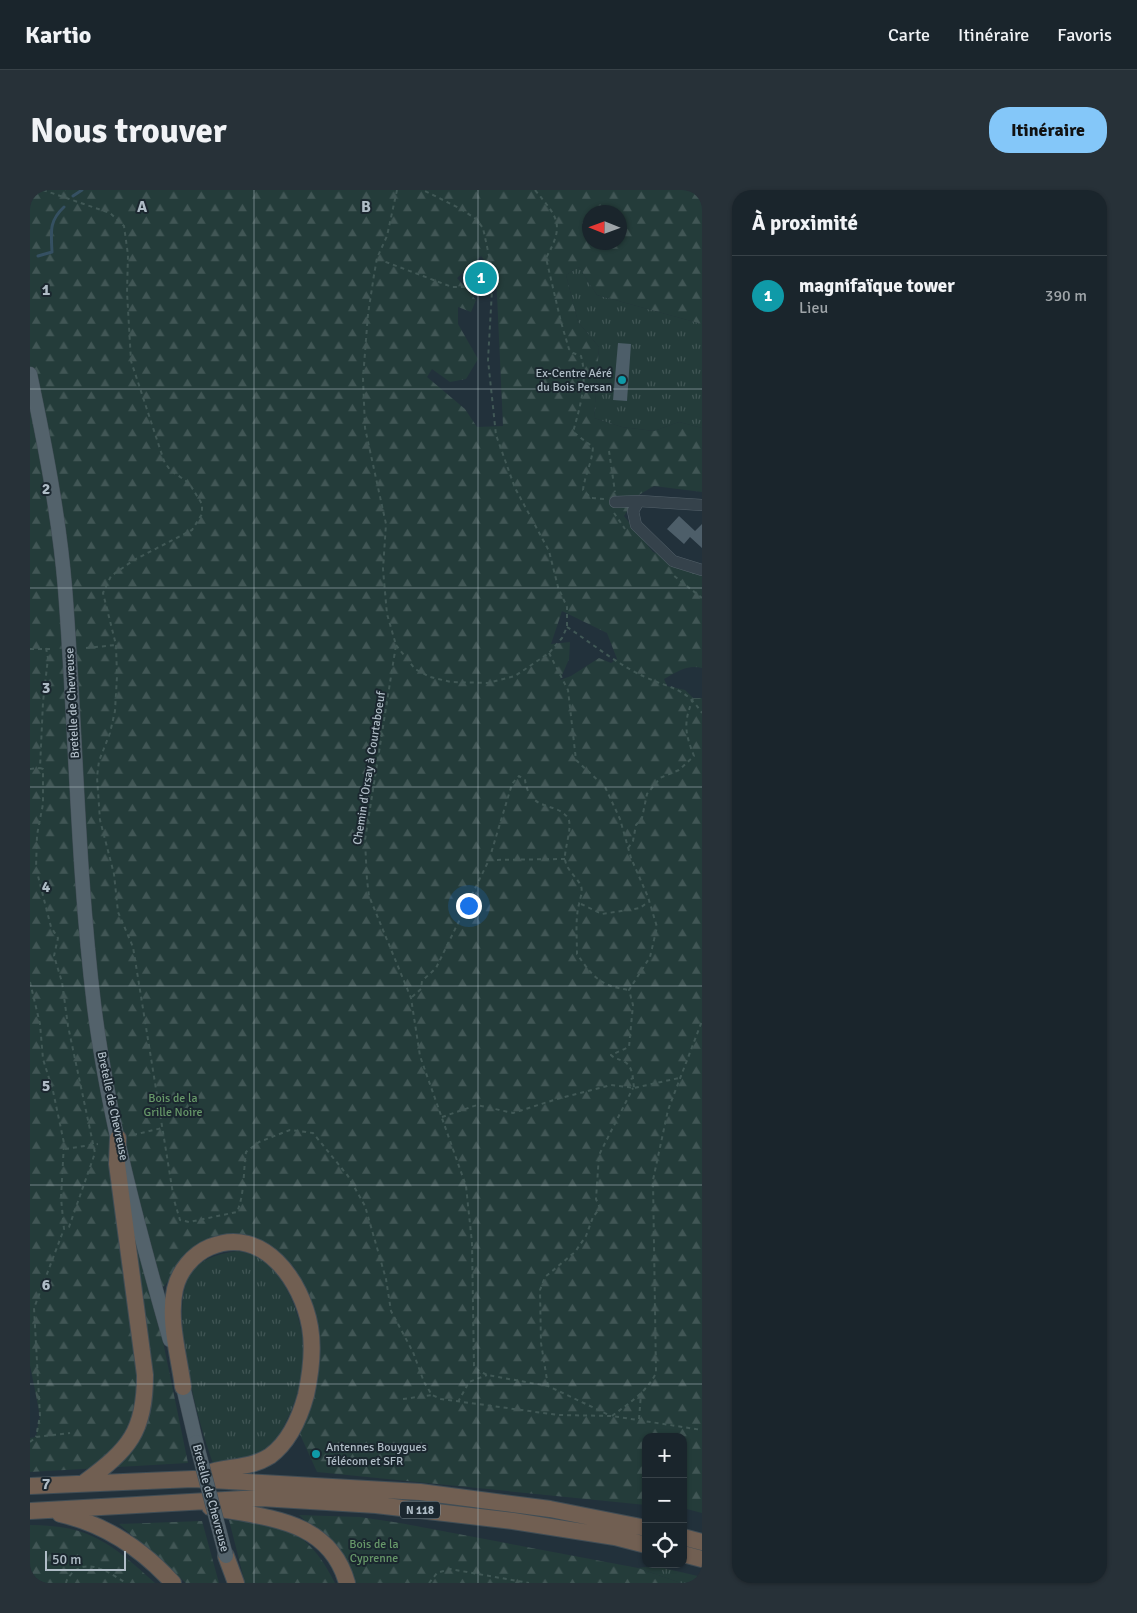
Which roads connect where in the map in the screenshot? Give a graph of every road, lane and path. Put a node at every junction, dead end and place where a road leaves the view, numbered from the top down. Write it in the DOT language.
graph roads {
  1 [pos="43,190"];
  2 [pos="64,190"];
  3 [pos="397,190"];
  4 [pos="423,190"];
  5 [pos="535,190"];
  6 [pos="64,198"];
  7 [pos="377,258"];
  8 [pos="492,290"];
  9 [pos="30,374"];
  10 [pos="609,451"];
  11 [pos="639,501"];
  12 [pos="616,502"];
  13 [pos="702,505"];
  14 [pos="702,570"];
  15 [pos="567,627"];
  16 [pos="116,645"];
  17 [pos="396,645"];
  18 [pos="46,648"];
  19 [pos="86,648"];
  20 [pos="30,649"];
  21 [pos="54,649"];
  22 [pos="549,653"];
  23 [pos="693,699"];
  24 [pos="702,713"];
  25 [pos="40,768"];
  26 [pos="30,769"];
  27 [pos="628,848"];
  28 [pos="565,859"];
  29 [pos="489,860"];
  30 [pos="649,901"];
  31 [pos="581,904"];
  32 [pos="30,982"];
  33 [pos="629,990"];
  34 [pos="411,998"];
  35 [pos="702,1022"];
  36 [pos="632,1078"];
  37 [pos="679,1078"];
  38 [pos="632,1084"];
  39 [pos="628,1087"];
  40 [pos="634,1088"];
  41 [pos="442,1117"];
  42 [pos="162,1128"];
  43 [pos="125,1137"];
  44 [pos="98,1144"];
  45 [pos="93,1145"];
  46 [pos="64,1149"];
  47 [pos="64,1229"];
  48 [pos="487,1375"];
  49 [pos="548,1386"];
  50 [pos="183,1387"];
  51 [pos="432,1394"];
  52 [pos="641,1394"];
  53 [pos="402,1399"];
  54 [pos="458,1402"];
  55 [pos="612,1416"];
  56 [pos="639,1419"];
  57 [pos="702,1430"];
  58 [pos="70,1433"];
  59 [pos="36,1437"];
  60 [pos="30,1442"];
  61 [pos="193,1480"];
  62 [pos="85,1482"];
  63 [pos="30,1486"];
  64 [pos="191,1503"];
  65 [pos="35,1510"];
  66 [pos="642,1527"];
  67 [pos="687,1538"];
  68 [pos="702,1542"];
  69 [pos="642,1544"];
  70 [pos="687,1555"];
  71 [pos="226,1556"];
  72 [pos="702,1559"];
  73 [pos="30,1581"];
  74 [pos="33,1583"];
  75 [pos="66,1583"];
  76 [pos="126,1583"];
  77 [pos="173,1583"];
  78 [pos="235,1583"];
  79 [pos="347,1583"];
  80 [pos="429,1583"];
  81 [pos="529,1583"];
  1 -- 6 [label="path"];
  2 -- 6 [label="path"];
  3 -- 7 [label="path, Chemin d'Orsay à Courtaboeuf"];
  4 -- 8 [label="path"];
  5 -- 12 [label="path"];
  6 -- 16 [label="path"];
  7 -- 8 [label="path"];
  7 -- 17 [label="path, Chemin d'Orsay à Courtaboeuf"];
  8 -- 15 [label="path"];
  9 -- 43 [label="main road, Bretelle de Chevreuse"];
  10 -- 12 [label="path"];
  11 -- 12 [label="street"];
  11 -- 13 [label="street"];
  11 -- 14 [label="street"];
  15 -- 22 [label="path"];
  15 -- 23 [label="path"];
  16 -- 19 [label="path"];
  16 -- 42 [label="path"];
  17 -- 22 [label="path"];
  17 -- 34 [label="path, Chemin d'Orsay à Courtaboeuf"];
  18 -- 20 [label="path"];
  18 -- 21 [label="path"];
  18 -- 25 [label="path"];
  22 -- 27 [label="path"];
  23 -- 24 [label="path"];
  23 -- 27 [label="path"];
  25 -- 26 [label="path"];
  25 -- 45 [label="path"];
  27 -- 30 [label="path"];
  28 -- 29 [label="path"];
  28 -- 29 [label="path"];
  28 -- 33 [label="path"];
  29 -- 34 [label="path"];
  30 -- 31 [label="path"];
  30 -- 33 [label="path"];
  32 -- 46 [label="path"];
  33 -- 36 [label="path"];
  34 -- 41 [label="path, Chemin d'Orsay à Courtaboeuf"];
  35 -- 37 [label="path"];
  36 -- 39 [label="path"];
  36 -- 40 [label="path"];
  37 -- 40 [label="path"];
  37 -- 52 [label="path"];
  38 -- 40 [label="path"];
  39 -- 40 [label="path"];
  39 -- 41 [label="path"];
  40 -- 49 [label="path"];
  41 -- 48 [label="path, Chemin d'Orsay à Courtaboeuf"];
  42 -- 43 [label="path"];
  42 -- 51 [label="path"];
  43 -- 50 [label="main road, Bretelle de Chevreuse"];
  43 -- 62 [label="highway"];
  44 -- 45 [label="path"];
  45 -- 46 [label="path"];
  45 -- 47 [label="path"];
  46 -- 47 [label="path"];
  47 -- 59 [label="path"];
  48 -- 49 [label="path"];
  48 -- 54 [label="path"];
  49 -- 55 [label="path"];
  50 -- 61 [label="highway"];
  50 -- 71 [label="main road, Bretelle de Chevreuse, bridge"];
  51 -- 53 [label="path"];
  51 -- 54 [label="path"];
  52 -- 55 [label="path"];
  52 -- 56 [label="path"];
  54 -- 55 [label="path"];
  55 -- 56 [label="path"];
  56 -- 57 [label="path"];
  58 -- 59 [label="path"];
  59 -- 60 [label="path"];
  61 -- 62 [label="highway, N 118"];
  61 -- 66 [label="highway, N 118"];
  62 -- 63 [label="highway, N 118"];
  64 -- 65 [label="highway, N 118"];
  64 -- 69 [label="highway, N 118"];
  64 -- 79 [label="highway"];
  65 -- 77 [label="highway"];
  67 -- 68 [label="highway"];
  70 -- 72 [label="highway"];
  71 -- 78 [label="highway"];
  73 -- 74 [label="path"];
  75 -- 76 [label="path"];
  80 -- 81 [label="path"];
}
